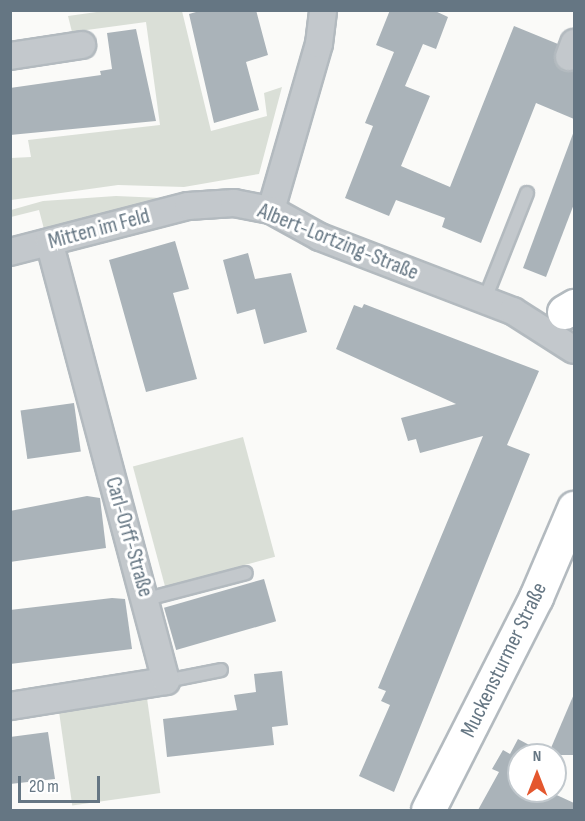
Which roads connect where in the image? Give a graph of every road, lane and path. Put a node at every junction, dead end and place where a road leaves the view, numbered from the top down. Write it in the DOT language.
graph roads {
  1 [pos="323,10"];
  2 [pos="82,45"];
  3 [pos="10,56"];
  4 [pos="527,193"];
  5 [pos="188,206"];
  6 [pos="271,210"];
  7 [pos="49,242"];
  8 [pos="10,252"];
  9 [pos="485,299"];
  10 [pos="513,311"];
  11 [pos="571,312"];
  12 [pos="574,350"];
  13 [pos="574,508"];
  14 [pos="246,573"];
  15 [pos="147,599"];
  16 [pos="221,670"];
  17 [pos="166,681"];
  18 [pos="10,706"];
  19 [pos="428,810"];
  1 -- 6 [label="street"];
  2 -- 3 [label="street"];
  4 -- 9 [label="lane"];
  5 -- 6 [label="street, Albert-Lortzing-Straße"];
  5 -- 7 [label="street, Mitten im Feld"];
  6 -- 9 [label="street, Albert-Lortzing-Straße"];
  7 -- 8 [label="street, Mitten im Feld"];
  7 -- 15 [label="street, Carl-Orff-Straße"];
  9 -- 10 [label="street, Albert-Lortzing-Straße"];
  10 -- 11 [label="street, Albert-Lortzing-Straße"];
  10 -- 12 [label="street, Albert-Lortzing-Straße"];
  13 -- 19 [label="main road, Muckensturmer Straße"];
  14 -- 15 [label="lane"];
  15 -- 17 [label="street, Carl-Orff-Straße"];
  16 -- 17 [label="lane"];
  17 -- 18 [label="street"];
}
